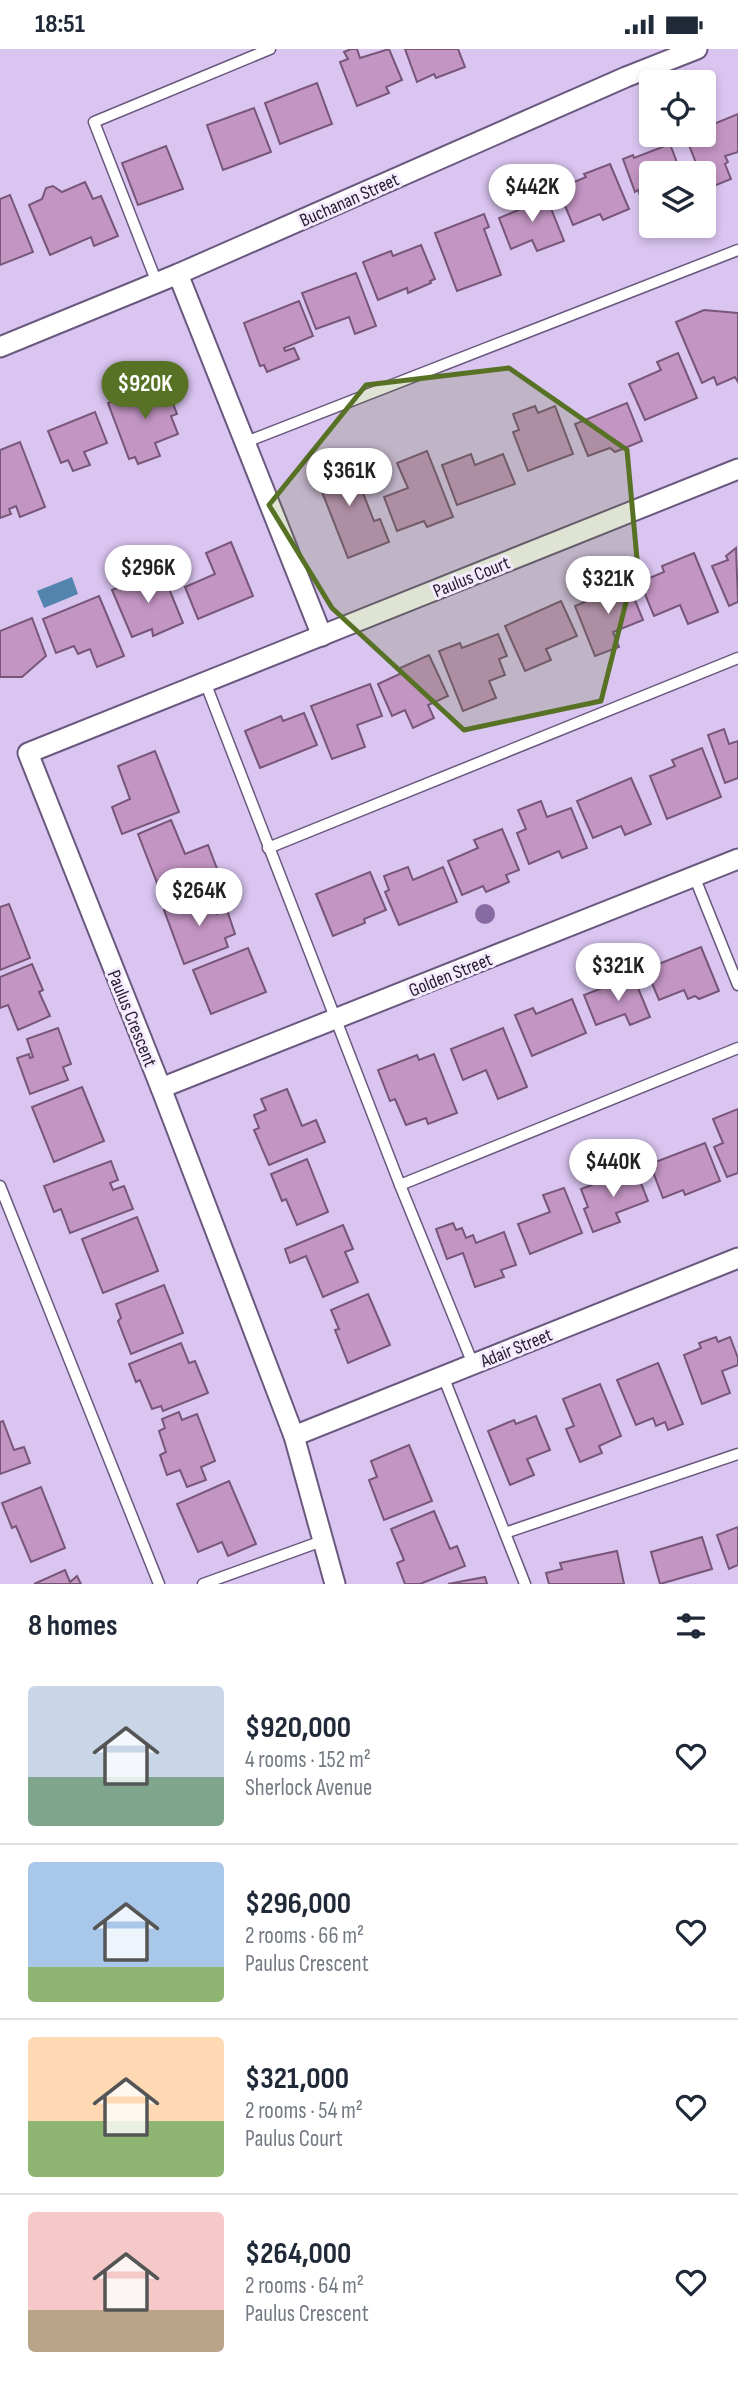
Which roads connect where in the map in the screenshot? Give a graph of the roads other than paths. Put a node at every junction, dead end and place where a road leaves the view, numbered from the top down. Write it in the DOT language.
graph roads {
  1 [pos="270,49"];
  2 [pos="697,49"];
  3 [pos="738,250"];
  4 [pos="178,274"];
  5 [pos="157,283"];
  6 [pos="0,347"];
  7 [pos="246,442"];
  8 [pos="738,469"];
  9 [pos="322,636"];
  10 [pos="738,658"];
  11 [pos="205,682"];
  12 [pos="268,848"];
  13 [pos="738,859"];
  14 [pos="694,876"];
  15 [pos="738,985"];
  16 [pos="336,1019"];
  17 [pos="738,1048"];
  18 [pos="161,1088"];
  19 [pos="400,1185"];
  20 [pos="0,1186"];
  21 [pos="738,1258"];
  22 [pos="474,1364"];
  23 [pos="443,1376"];
  24 [pos="294,1436"];
  25 [pos="738,1454"];
  26 [pos="505,1533"];
  27 [pos="322,1541"];
  28 [pos="159,1584"];
  29 [pos="203,1584"];
  30 [pos="335,1584"];
  31 [pos="525,1584"];
  1 -- 5 [label="lane"];
  2 -- 4 [label="street, Buchanan Street"];
  3 -- 7 [label="lane"];
  4 -- 5 [label="street, Buchanan Street"];
  4 -- 7 [label="street"];
  5 -- 6 [label="street, Buchanan Street"];
  7 -- 9 [label="street"];
  8 -- 9 [label="street, Paulus Court"];
  9 -- 11 [label="street, Paulus Crescent"];
  10 -- 12 [label="lane"];
  11 -- 12 [label="lane"];
  11 -- 18 [label="street, Paulus Crescent"];
  12 -- 16 [label="lane"];
  13 -- 14 [label="street, Golden Street"];
  14 -- 15 [label="lane"];
  14 -- 16 [label="street, Golden Street"];
  16 -- 18 [label="street, Golden Street"];
  16 -- 19 [label="lane"];
  17 -- 19 [label="lane"];
  18 -- 24 [label="street, Paulus Crescent"];
  19 -- 22 [label="lane"];
  20 -- 28 [label="lane"];
  21 -- 22 [label="street, Adair Street"];
  22 -- 23 [label="street, Adair Street"];
  23 -- 24 [label="street, Adair Street"];
  23 -- 26 [label="lane"];
  24 -- 27 [label="street, Paulus Crescent"];
  25 -- 26 [label="lane"];
  26 -- 31 [label="lane"];
  27 -- 29 [label="lane"];
  27 -- 30 [label="street, Paulus Crescent"];
}
